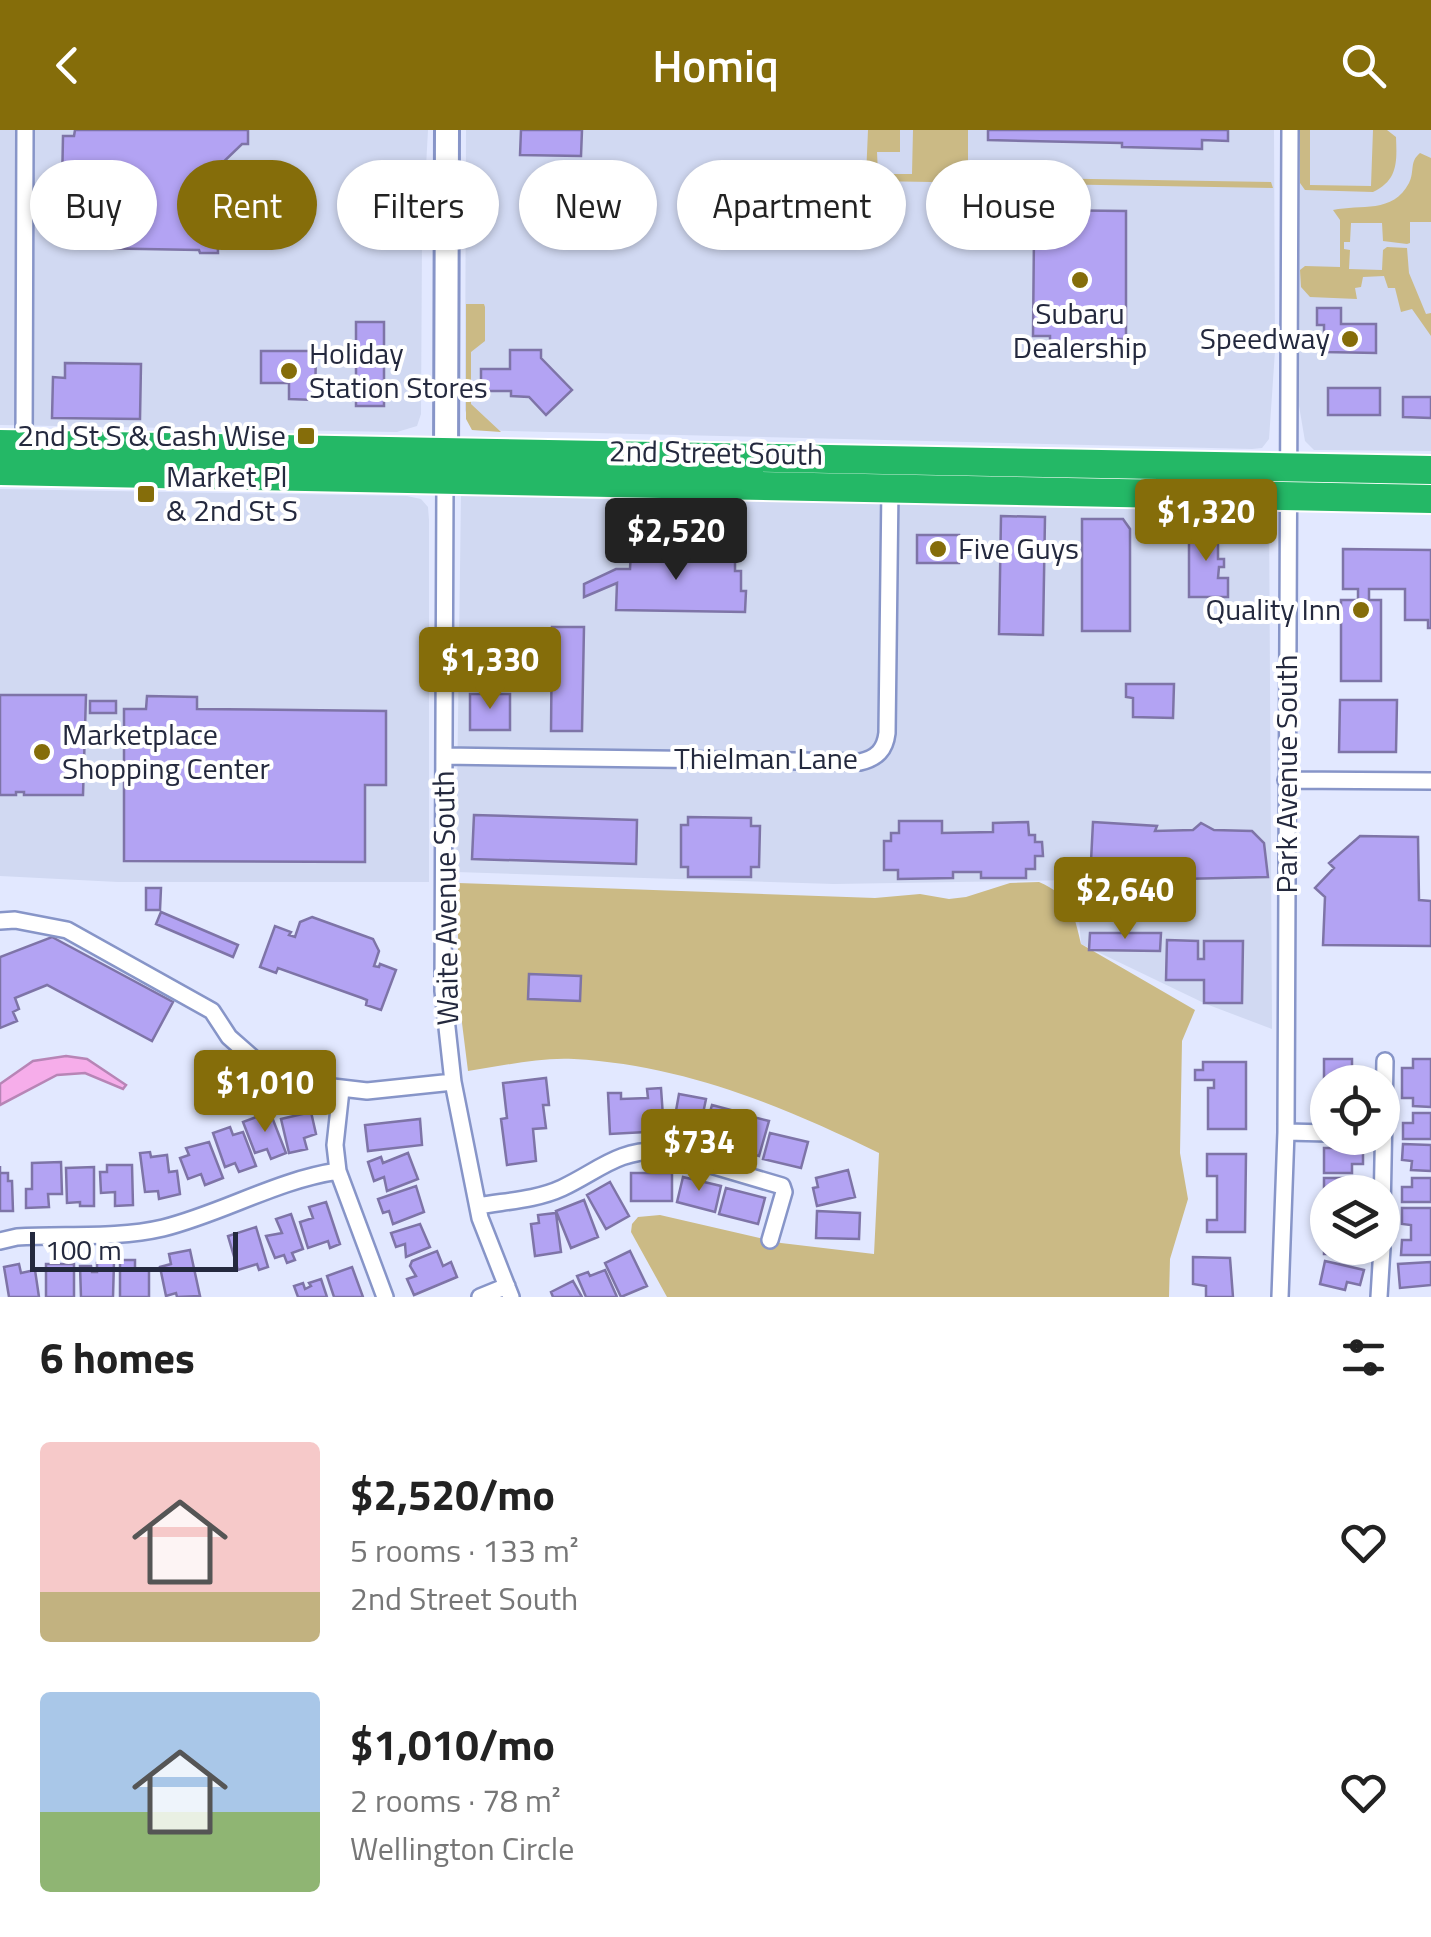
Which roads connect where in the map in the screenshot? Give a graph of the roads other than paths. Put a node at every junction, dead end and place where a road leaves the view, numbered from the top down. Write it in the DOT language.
graph roads {
  1 [pos="25,130"];
  2 [pos="447,130"];
  3 [pos="1290,130"];
  4 [pos="12,444"];
  5 [pos="446,452"];
  6 [pos="1431,470"];
  7 [pos="0,471"];
  8 [pos="1290,481"];
  9 [pos="445,482"];
  10 [pos="890,487"];
  11 [pos="1431,499"];
  12 [pos="444,756"];
  13 [pos="1286,780"];
  14 [pos="1431,781"];
  15 [pos="0,922"];
  16 [pos="1385,1061"];
  17 [pos="1385,1065"];
  18 [pos="454,1082"];
  19 [pos="341,1090"];
  20 [pos="1286,1132"];
  21 [pos="1310,1132"];
  22 [pos="338,1171"];
  23 [pos="478,1206"];
  24 [pos="770,1240"];
  25 [pos="0,1241"];
  26 [pos="1381,1265"];
  27 [pos="509,1292"];
  28 [pos="385,1297"];
  29 [pos="480,1297"];
  30 [pos="1280,1297"];
  31 [pos="1379,1297"];
  1 -- 4 [label="street"];
  2 -- 5 [label="street, Waite Avenue South"];
  3 -- 8 [label="street, Park Avenue South"];
  4 -- 5 [label="highway, 2nd Street South"];
  5 -- 8 [label="highway, 2nd Street South"];
  5 -- 9 [label="street, Waite Avenue South"];
  6 -- 8 [label="highway, 2nd Street South"];
  7 -- 9 [label="highway, 2nd Street South"];
  8 -- 10 [label="highway, 2nd Street South"];
  8 -- 11 [label="highway, 2nd Street South"];
  8 -- 13 [label="street, Park Avenue South"];
  9 -- 10 [label="highway, 2nd Street South"];
  9 -- 12 [label="street, Waite Avenue South"];
  10 -- 12 [label="street, Thielman Lane"];
  12 -- 18 [label="street, Waite Avenue South"];
  13 -- 14 [label="street"];
  13 -- 20 [label="street, Park Avenue South"];
  15 -- 19 [label="street"];
  16 -- 17 [label="street"];
  18 -- 19 [label="street"];
  18 -- 23 [label="street, Waite Avenue South"];
  19 -- 22 [label="street"];
  20 -- 21 [label="street"];
  20 -- 30 [label="street, Park Avenue South"];
  22 -- 25 [label="street"];
  22 -- 28 [label="street"];
  23 -- 24 [label="street"];
  23 -- 27 [label="street, Waite Avenue South"];
  26 -- 31 [label="street"];
  27 -- 29 [label="street"];
}
